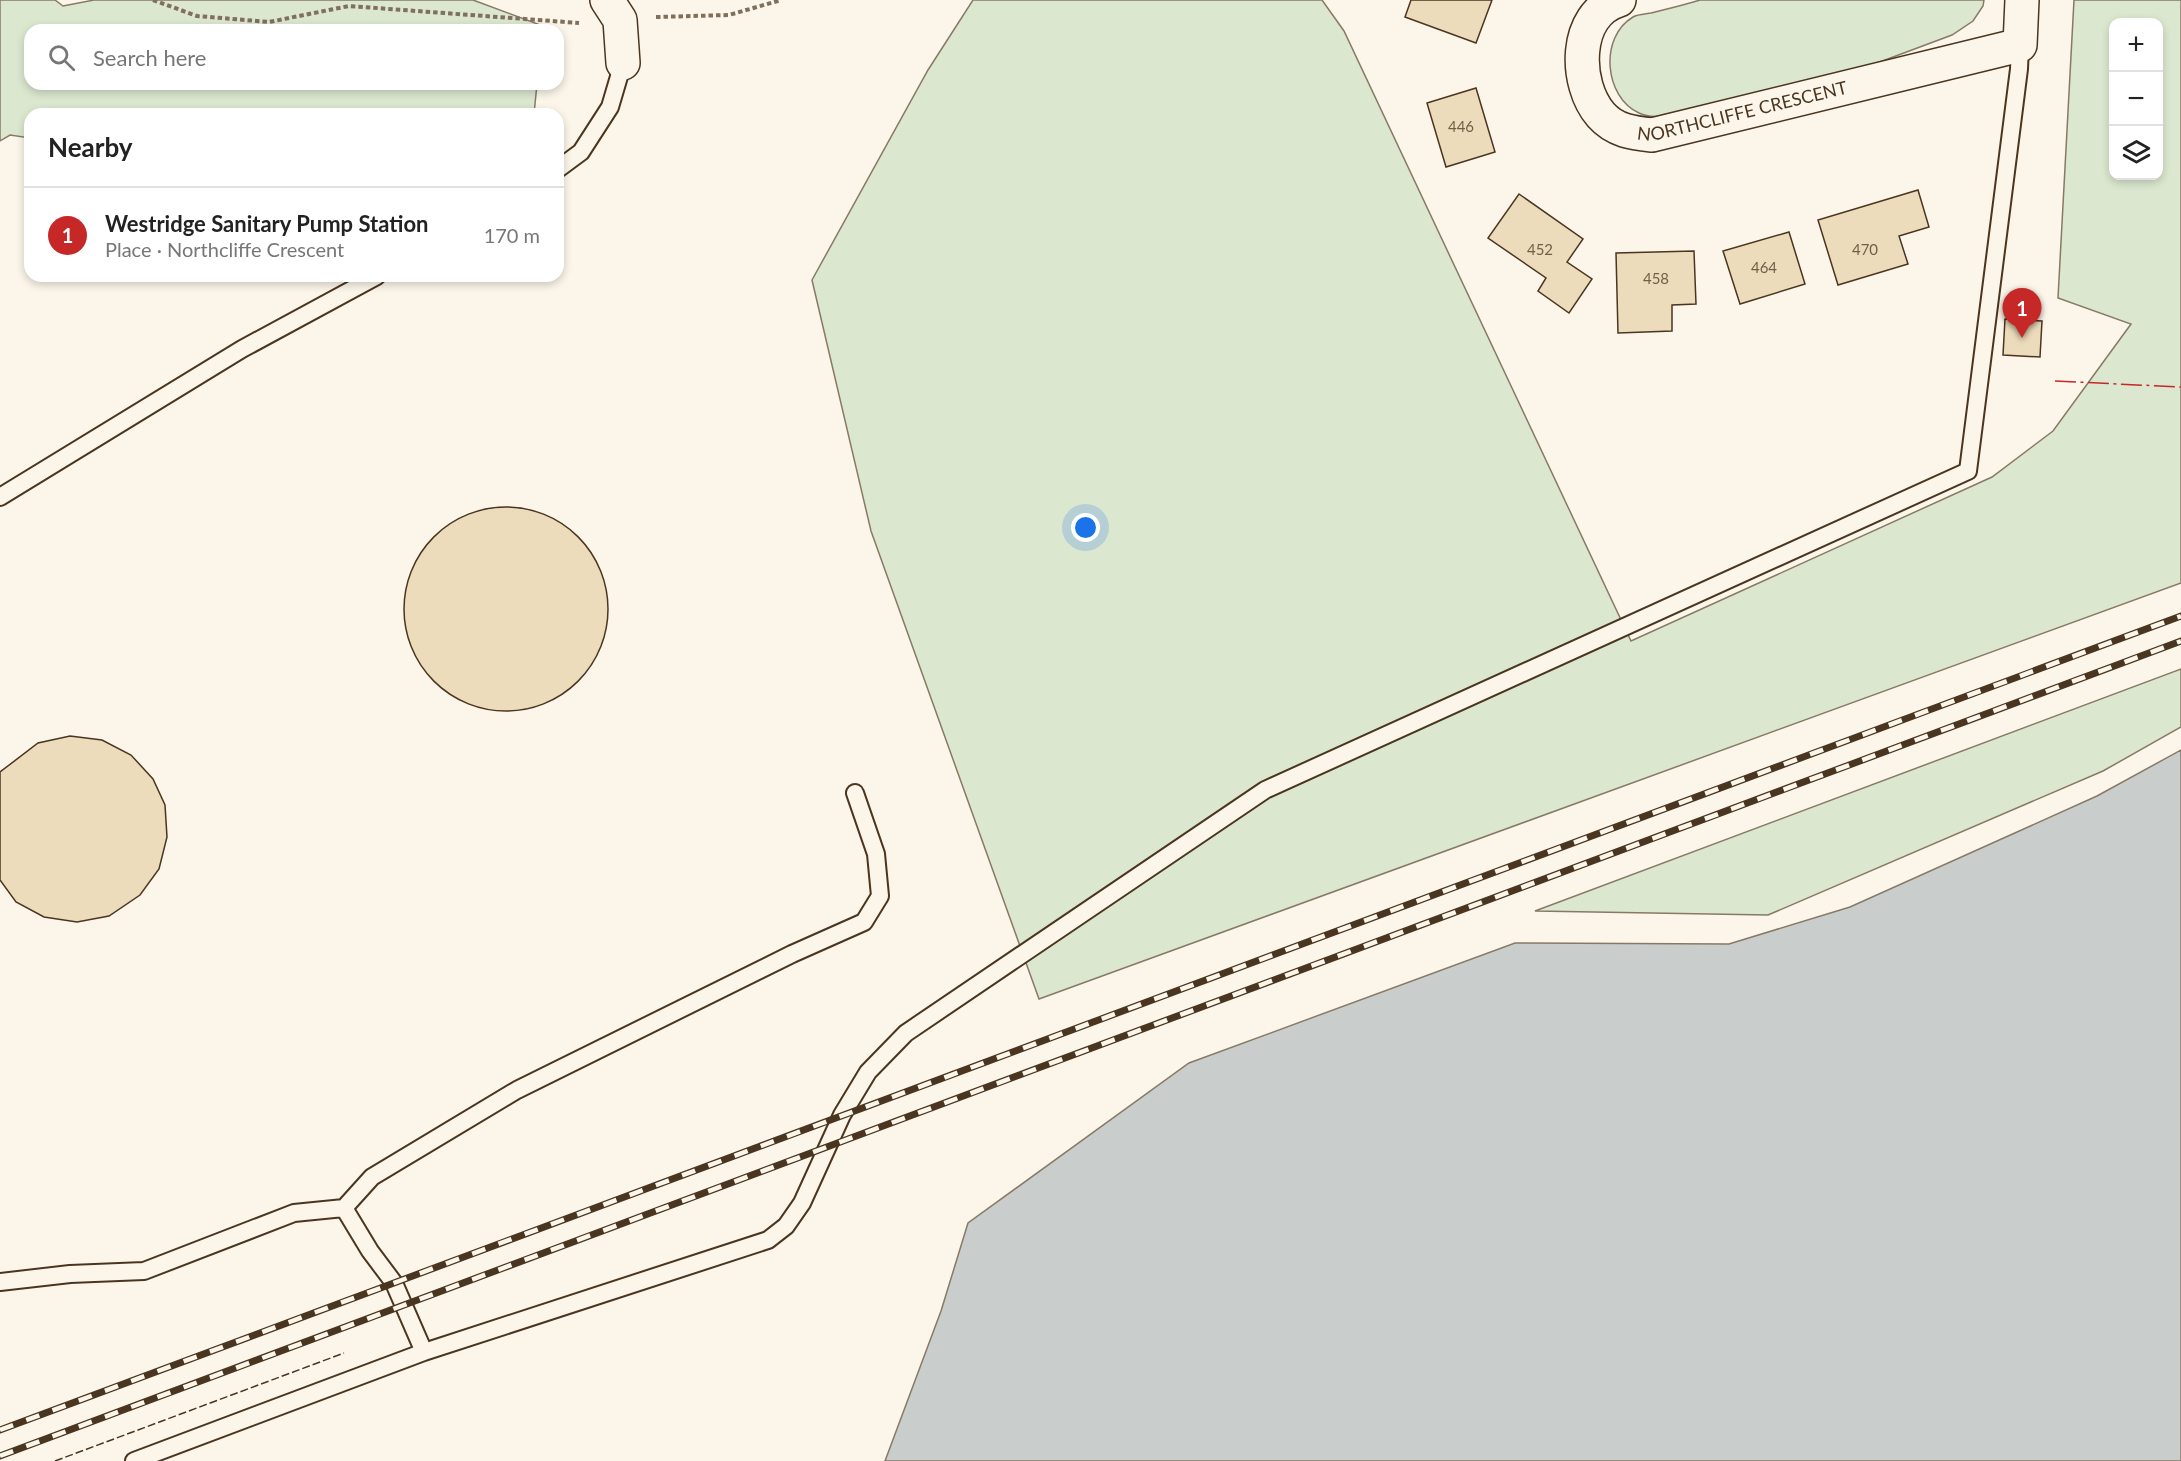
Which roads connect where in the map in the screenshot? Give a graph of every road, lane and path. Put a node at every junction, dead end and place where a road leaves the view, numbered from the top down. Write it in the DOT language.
graph roads {
  1 [pos="153,0"];
  2 [pos="607,0"];
  3 [pos="781,0"];
  4 [pos="1619,0"];
  5 [pos="2022,0"];
  6 [pos="651,17"];
  7 [pos="583,23"];
  8 [pos="2020,45"];
  9 [pos="623,63"];
  10 [pos="564,165"];
  11 [pos="365,282"];
  12 [pos="0,497"];
  13 [pos="855,793"];
  14 [pos="344,1208"];
  15 [pos="0,1282"];
  16 [pos="424,1352"];
  17 [pos="134,1461"];
  1 -- 7 [label="path"];
  2 -- 9 [label="street"];
  3 -- 6 [label="path"];
  4 -- 8 [label="street, NORTHCLIFFE CRESCENT"];
  5 -- 8 [label="street"];
  8 -- 16 [label="lane"];
  9 -- 10 [label="lane"];
  11 -- 12 [label="lane"];
  13 -- 14 [label="lane"];
  14 -- 15 [label="lane"];
  14 -- 16 [label="lane"];
  16 -- 17 [label="lane"];
}
